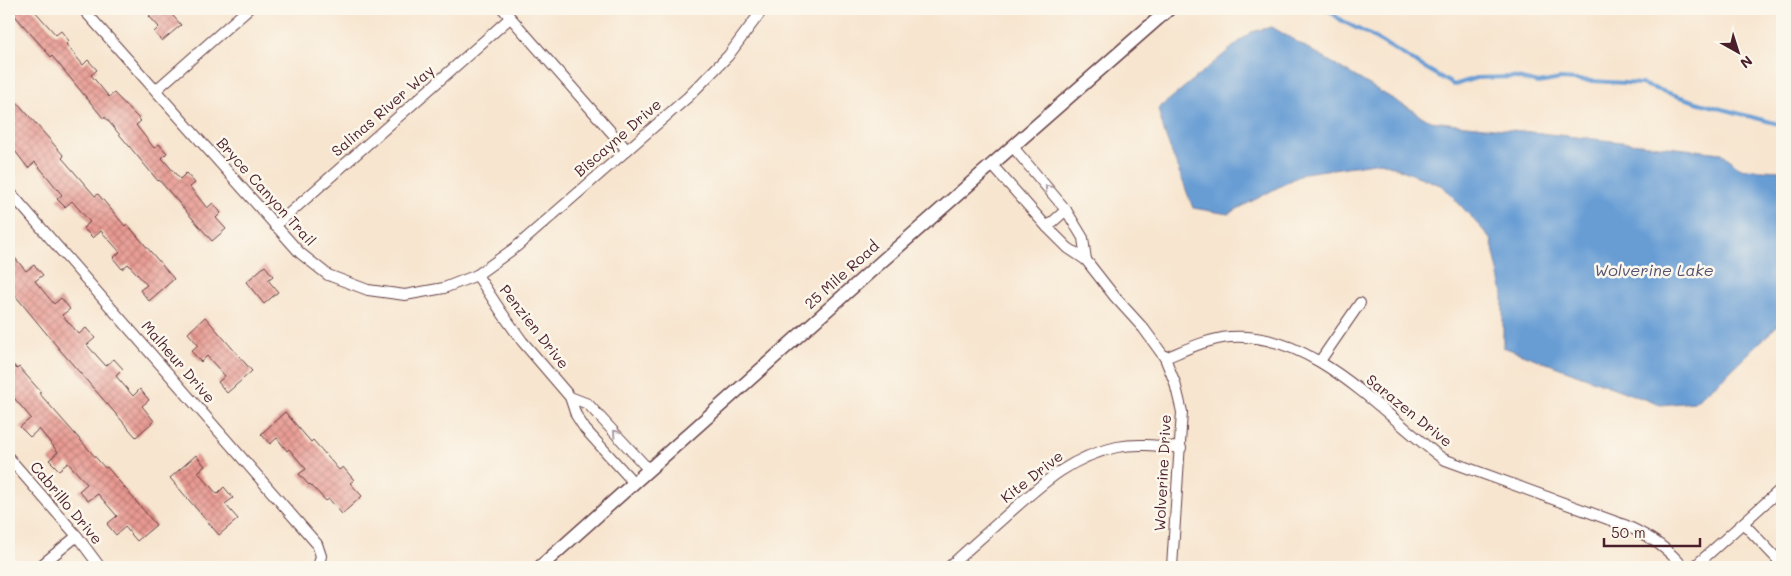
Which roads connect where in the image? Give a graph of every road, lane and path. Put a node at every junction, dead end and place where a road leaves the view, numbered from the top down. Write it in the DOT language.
graph roads {
  1 [pos="84,9"];
  2 [pos="248,9"];
  3 [pos="503,9"];
  4 [pos="763,9"];
  5 [pos="1168,9"];
  6 [pos="510,18"];
  7 [pos="156,90"];
  8 [pos="1013,147"];
  9 [pos="627,150"];
  10 [pos="992,165"];
  11 [pos="9,191"];
  12 [pos="1066,210"];
  13 [pos="275,226"];
  14 [pos="1047,227"];
  15 [pos="1086,260"];
  16 [pos="477,275"];
  17 [pos="1360,303"];
  18 [pos="1165,358"];
  19 [pos="1320,361"];
  20 [pos="570,397"];
  21 [pos="1181,448"];
  22 [pos="9,458"];
  23 [pos="649,470"];
  24 [pos="634,483"];
  25 [pos="1782,488"];
  26 [pos="1743,523"];
  27 [pos="77,536"];
  28 [pos="1782,564"];
  29 [pos="39,567"];
  30 [pos="100,567"];
  31 [pos="318,567"];
  32 [pos="540,567"];
  33 [pos="949,567"];
  34 [pos="1172,567"];
  35 [pos="1683,567"];
  36 [pos="1694,567"];
  1 -- 7 [label="street, Bryce Canyon Trail"];
  2 -- 7 [label="street"];
  3 -- 6 [label="street"];
  4 -- 9 [label="street, Biscayne Drive"];
  5 -- 8 [label="street, 25 Mile Road"];
  6 -- 9 [label="street"];
  6 -- 13 [label="street, Salinas River Way"];
  7 -- 13 [label="street, Bryce Canyon Trail"];
  8 -- 10 [label="street, 25 Mile Road"];
  12 -- 8 [label="street, Wolverine Drive, one-way"];
  9 -- 16 [label="street, Biscayne Drive"];
  10 -- 14 [label="street, Wolverine Drive"];
  10 -- 23 [label="street, 25 Mile Road"];
  11 -- 31 [label="street, Malheur Drive"];
  12 -- 14 [label="street"];
  12 -- 15 [label="street, Wolverine Drive"];
  13 -- 16 [label="street, Bryce Canyon Trail"];
  14 -- 15 [label="street, Wolverine Drive"];
  15 -- 18 [label="street, Wolverine Drive"];
  16 -- 20 [label="street, Penzien Drive"];
  17 -- 19 [label="street"];
  18 -- 19 [label="street, Sarazen Drive"];
  18 -- 21 [label="street, Wolverine Drive"];
  19 -- 35 [label="street, Sarazen Drive"];
  23 -- 20 [label="street, Penzien Drive, one-way"];
  20 -- 24 [label="street, Penzien Drive"];
  21 -- 33 [label="street, Kite Drive"];
  21 -- 34 [label="street, Wolverine Drive"];
  22 -- 27 [label="street, Cabrillo Drive"];
  23 -- 24 [label="street, 25 Mile Road"];
  24 -- 32 [label="street, 25 Mile Road"];
  25 -- 26 [label="street"];
  26 -- 28 [label="street"];
  26 -- 36 [label="street"];
  27 -- 29 [label="street"];
  27 -- 30 [label="street, Cabrillo Drive"];
}
